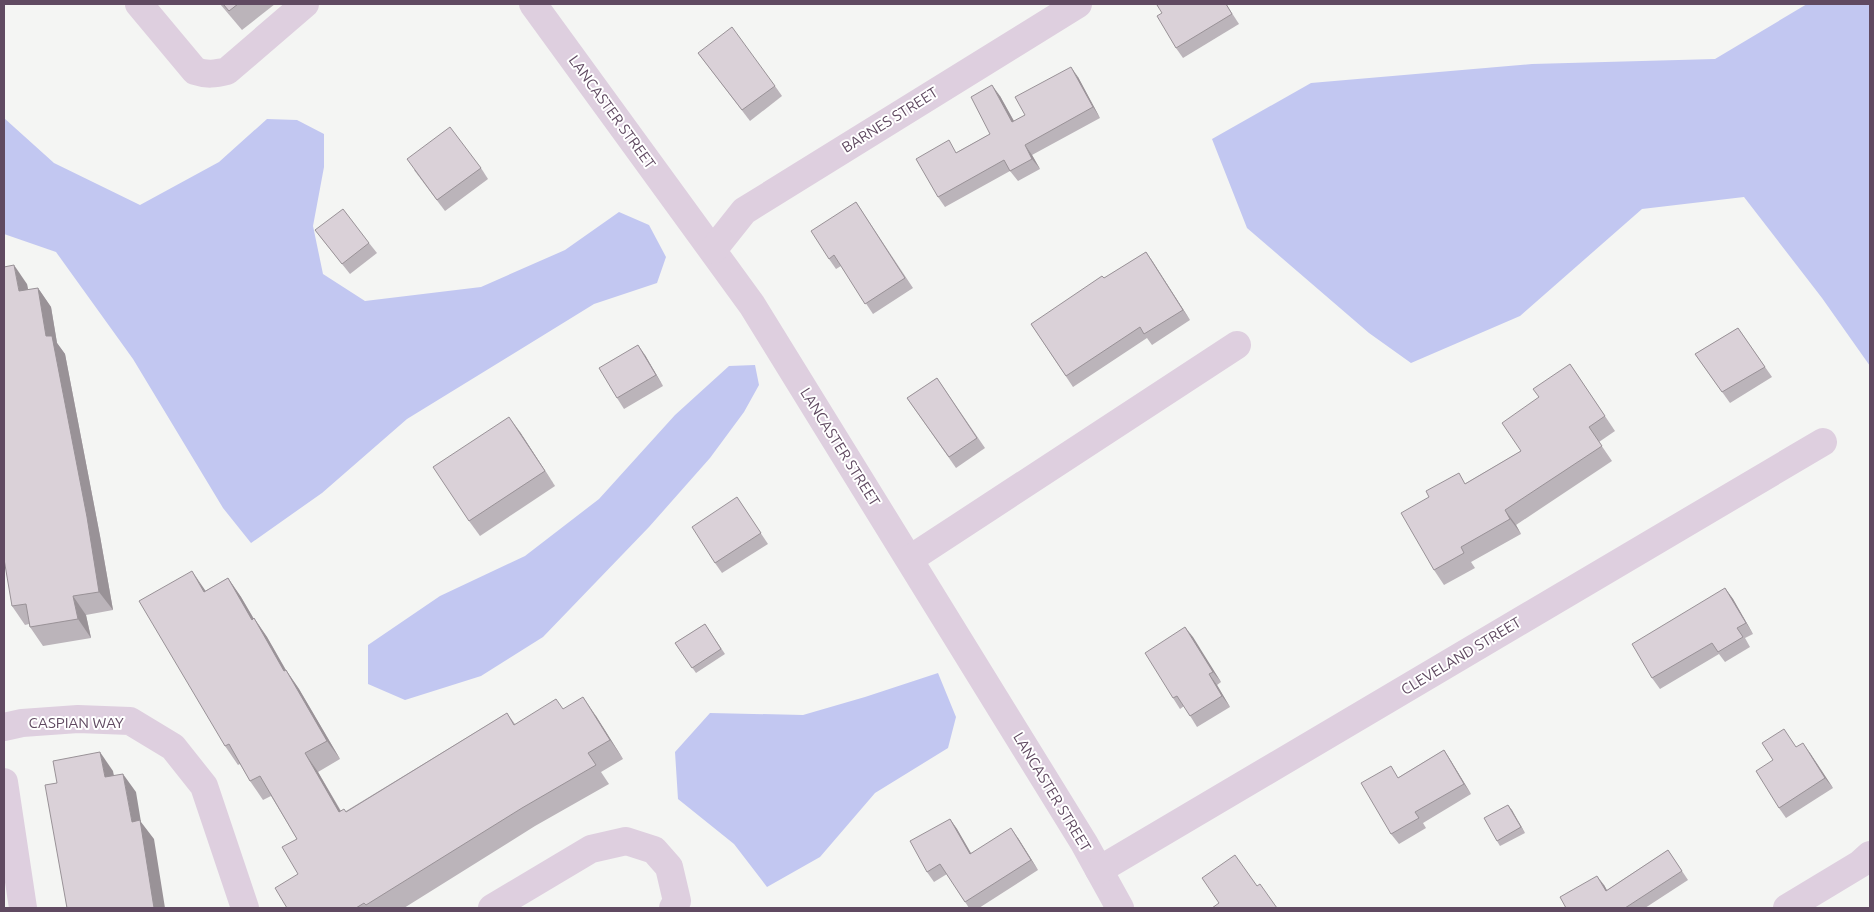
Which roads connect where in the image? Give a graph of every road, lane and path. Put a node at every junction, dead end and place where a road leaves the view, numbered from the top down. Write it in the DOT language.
graph roads {
  1 [pos="139,4"];
  2 [pos="305,4"];
  3 [pos="533,4"];
  4 [pos="1078,4"];
  5 [pos="713,250"];
  6 [pos="1237,345"];
  7 [pos="1822,442"];
  8 [pos="910,559"];
  9 [pos="4,727"];
  10 [pos="4,782"];
  11 [pos="1870,855"];
  12 [pos="1099,870"];
  13 [pos="23,908"];
  14 [pos="246,908"];
  15 [pos="492,908"];
  16 [pos="673,908"];
  17 [pos="1120,908"];
  18 [pos="1787,908"];
  1 -- 2 [label="street"];
  3 -- 5 [label="street, LANCASTER STREET"];
  4 -- 5 [label="street, BARNES STREET"];
  5 -- 8 [label="street, LANCASTER STREET"];
  6 -- 8 [label="street"];
  7 -- 12 [label="street, CLEVELAND STREET"];
  8 -- 12 [label="street, LANCASTER STREET"];
  9 -- 14 [label="street, CASPIAN WAY"];
  10 -- 13 [label="street"];
  11 -- 18 [label="street"];
  12 -- 17 [label="street, LANCASTER STREET"];
  15 -- 16 [label="street"];
}
